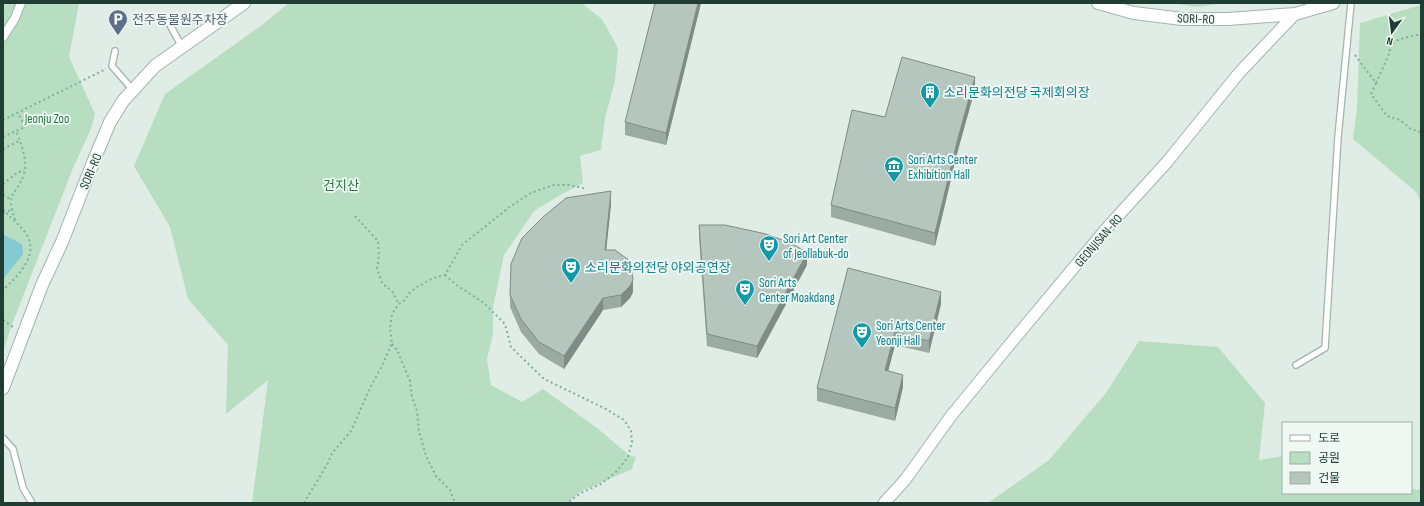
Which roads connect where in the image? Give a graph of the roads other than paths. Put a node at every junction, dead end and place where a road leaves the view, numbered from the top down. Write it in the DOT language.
graph roads {
  1 [pos="21,3"];
  2 [pos="244,3"];
  3 [pos="1098,3"];
  4 [pos="1333,3"];
  5 [pos="1351,3"];
  6 [pos="1295,14"];
  7 [pos="169,23"];
  8 [pos="3,37"];
  9 [pos="182,47"];
  10 [pos="115,51"];
  11 [pos="133,90"];
  12 [pos="1296,365"];
  13 [pos="3,388"];
  14 [pos="3,438"];
  15 [pos="32,503"];
  16 [pos="884,503"];
  1 -- 8 [label="street"];
  2 -- 9 [label="street, SORI-RO"];
  3 -- 6 [label="street, SORI-RO"];
  4 -- 6 [label="street"];
  5 -- 12 [label="lane"];
  6 -- 16 [label="street, GEONJISAN-RO"];
  7 -- 9 [label="lane"];
  9 -- 11 [label="street, SORI-RO"];
  10 -- 11 [label="lane"];
  11 -- 13 [label="street, SORI-RO"];
  14 -- 15 [label="lane"];
}
